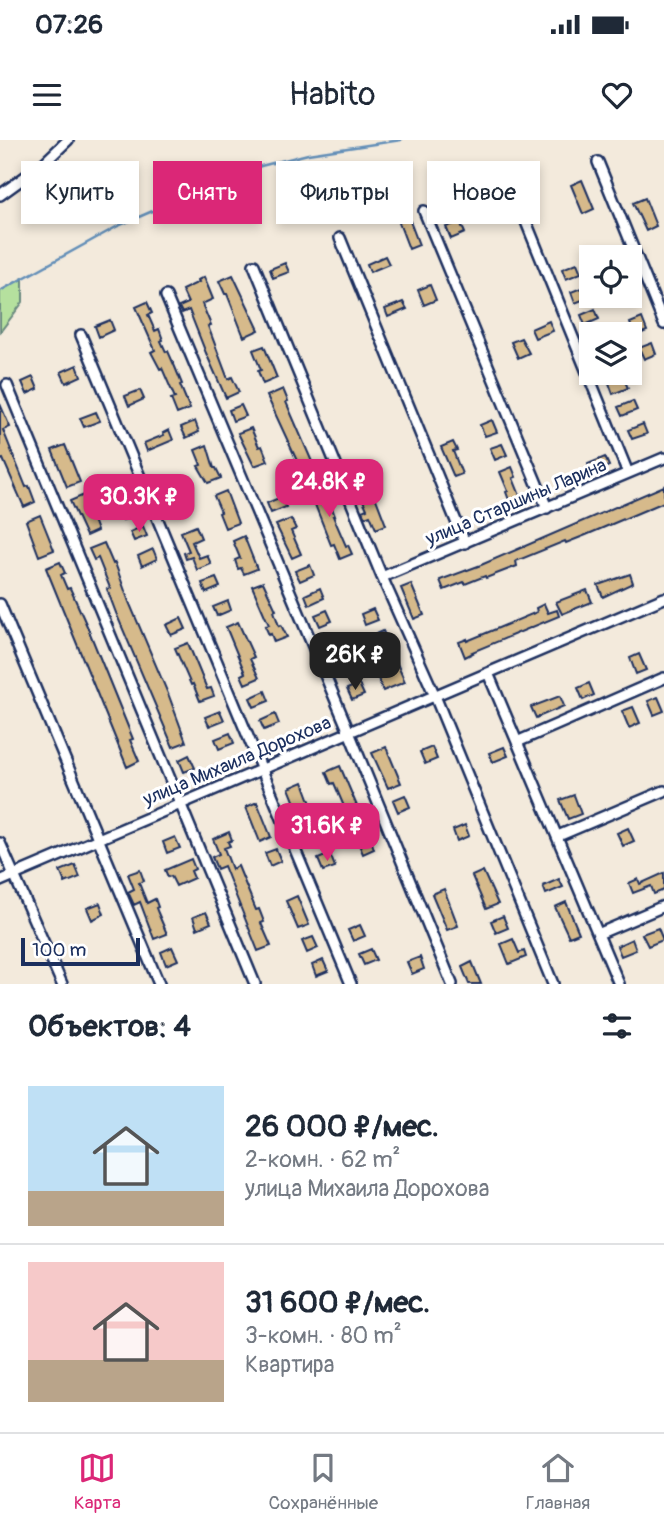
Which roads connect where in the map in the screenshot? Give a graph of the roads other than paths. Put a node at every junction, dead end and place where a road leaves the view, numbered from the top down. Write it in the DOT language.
graph roads {
  1 [pos="68,140"];
  2 [pos="598,162"];
  3 [pos="0,195"];
  4 [pos="424,211"];
  5 [pos="527,224"];
  6 [pos="340,238"];
  7 [pos="254,265"];
  8 [pos="166,296"];
  9 [pos="664,324"];
  10 [pos="81,335"];
  11 [pos="7,385"];
  12 [pos="664,458"];
  13 [pos="628,473"];
  14 [pos="547,508"];
  15 [pos="465,542"];
  16 [pos="382,578"];
  17 [pos="664,598"];
  18 [pos="0,604"];
  19 [pos="488,673"];
  20 [pos="664,678"];
  21 [pos="435,696"];
  22 [pos="349,732"];
  23 [pos="517,741"];
  24 [pos="261,769"];
  25 [pos="664,791"];
  26 [pos="180,804"];
  27 [pos="558,836"];
  28 [pos="98,839"];
  29 [pos="0,844"];
  30 [pos="13,875"];
  31 [pos="0,881"];
  32 [pos="664,906"];
  33 [pos="598,934"];
  34 [pos="62,984"];
  35 [pos="159,984"];
  36 [pos="255,984"];
  37 [pos="351,984"];
  38 [pos="452,984"];
  39 [pos="553,984"];
  40 [pos="620,984"];
  1 -- 3 [label="street"];
  2 -- 9 [label="street"];
  4 -- 14 [label="street"];
  5 -- 13 [label="street"];
  6 -- 15 [label="street"];
  7 -- 16 [label="street"];
  8 -- 22 [label="street"];
  10 -- 24 [label="street"];
  11 -- 26 [label="street"];
  12 -- 13 [label="street, улица Старшины Ларина"];
  13 -- 14 [label="street, улица Старшины Ларина"];
  14 -- 15 [label="street, улица Старшины Ларина"];
  15 -- 16 [label="street, улица Старшины Ларина"];
  16 -- 21 [label="street"];
  17 -- 19 [label="street, улица Михаила Дорохова"];
  18 -- 28 [label="street"];
  19 -- 21 [label="street, улица Михаила Дорохова"];
  19 -- 23 [label="street"];
  20 -- 23 [label="street"];
  21 -- 22 [label="street, улица Михаила Дорохова"];
  21 -- 39 [label="street"];
  22 -- 24 [label="street, улица Михаила Дорохова"];
  22 -- 38 [label="street"];
  23 -- 27 [label="street"];
  24 -- 26 [label="street, улица Михаила Дорохова"];
  24 -- 37 [label="street"];
  25 -- 27 [label="street"];
  26 -- 28 [label="street, улица Михаила Дорохова"];
  26 -- 36 [label="street"];
  27 -- 33 [label="street"];
  28 -- 30 [label="street, улица Михаила Дорохова"];
  28 -- 35 [label="street"];
  29 -- 30 [label="street"];
  30 -- 31 [label="street, улица Михаила Дорохова"];
  30 -- 34 [label="street"];
  32 -- 33 [label="street"];
  33 -- 40 [label="street"];
}
